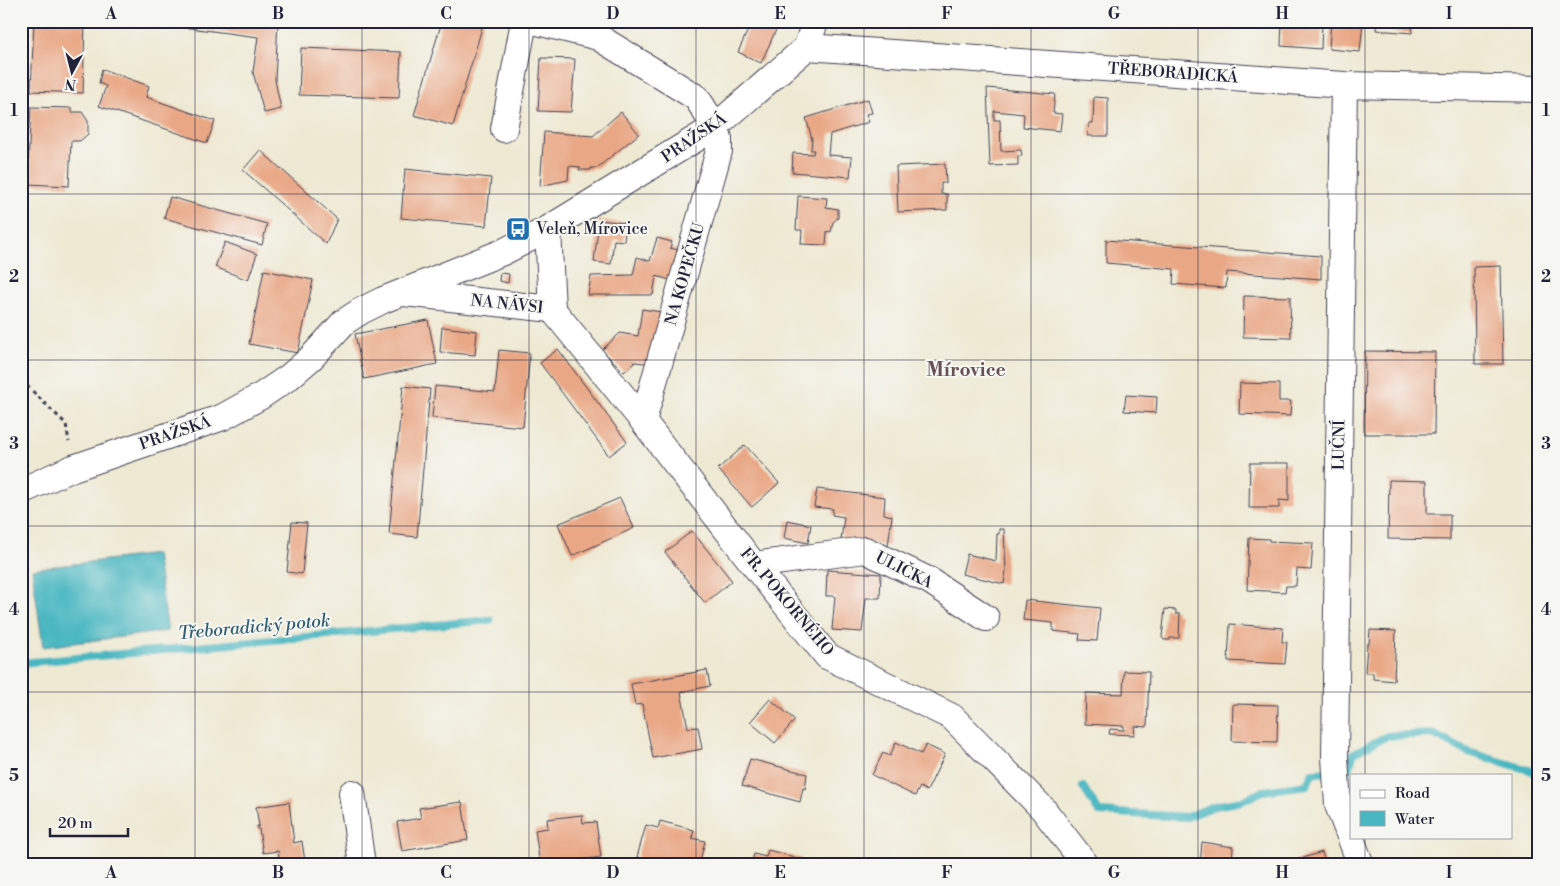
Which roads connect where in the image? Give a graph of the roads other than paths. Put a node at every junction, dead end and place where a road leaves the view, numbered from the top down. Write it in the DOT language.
graph roads {
  1 [pos="524,21"];
  2 [pos="533,21"];
  3 [pos="815,21"];
  4 [pos="807,47"];
  5 [pos="1344,85"];
  6 [pos="1539,89"];
  7 [pos="715,127"];
  8 [pos="504,129"];
  9 [pos="548,229"];
  10 [pos="400,293"];
  11 [pos="552,309"];
  12 [pos="272,388"];
  13 [pos="643,421"];
  14 [pos="21,491"];
  15 [pos="754,565"];
  16 [pos="986,618"];
  17 [pos="352,793"];
  18 [pos="1350,836"];
  19 [pos="1351,838"];
  20 [pos="362,865"];
  21 [pos="1086,865"];
  22 [pos="1361,865"];
  1 -- 8 [label="street"];
  2 -- 7 [label="street"];
  3 -- 4 [label="street"];
  4 -- 5 [label="street, TŘEBORADICKÁ"];
  4 -- 7 [label="street, PRAŽSKÁ"];
  5 -- 6 [label="street, TŘEBORADICKÁ"];
  5 -- 18 [label="street, LUČNÍ"];
  7 -- 9 [label="street, PRAŽSKÁ"];
  7 -- 13 [label="street, NA KOPEČKU"];
  9 -- 10 [label="street, NA NÁVSI"];
  9 -- 11 [label="street, NA NÁVSI"];
  10 -- 11 [label="street, NA NÁVSI"];
  10 -- 12 [label="street, NA NÁVSI"];
  11 -- 13 [label="street, FR. POKORNÉHO"];
  12 -- 14 [label="street, PRAŽSKÁ"];
  13 -- 15 [label="street, FR. POKORNÉHO"];
  15 -- 16 [label="street, ULIČKA"];
  15 -- 21 [label="street, FR. POKORNÉHO"];
  17 -- 20 [label="street"];
  19 -- 22 [label="street, LUČNÍ"];
}
